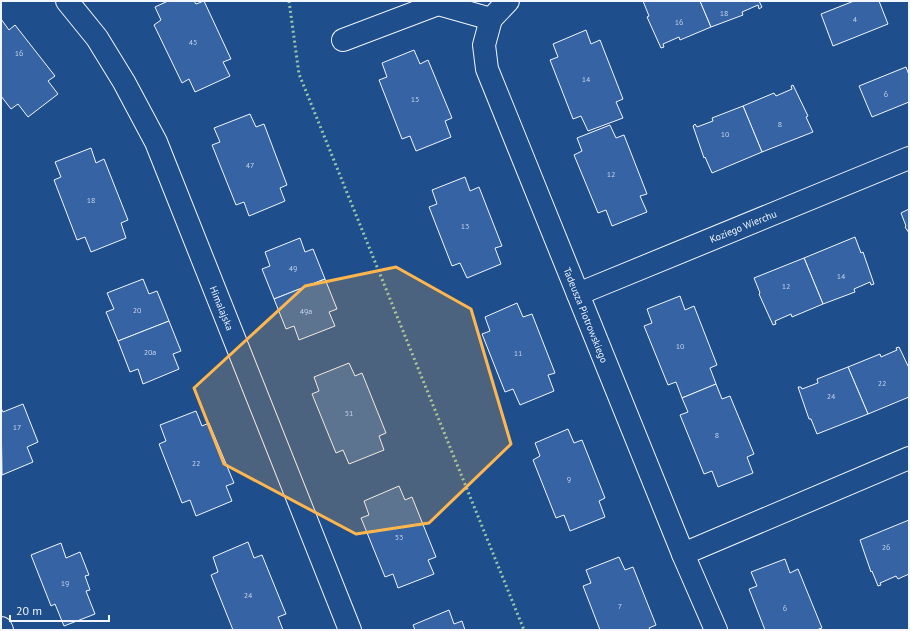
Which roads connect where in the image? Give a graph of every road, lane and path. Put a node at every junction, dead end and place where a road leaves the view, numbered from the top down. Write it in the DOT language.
graph roads {
  1 [pos="67,1"];
  2 [pos="508,1"];
  3 [pos="491,19"];
  4 [pos="343,40"];
  5 [pos="909,158"];
  6 [pos="578,294"];
  7 [pos="909,458"];
  8 [pos="683,554"];
  9 [pos="350,630"];
  10 [pos="716,630"];
  1 -- 9 [label="street, Himalajska"];
  2 -- 3 [label="street, Tadeusza Piotrowskiego"];
  3 -- 4 [label="street"];
  3 -- 6 [label="street, Tadeusza Piotrowskiego"];
  5 -- 6 [label="street, Koziego Wierchu"];
  6 -- 8 [label="street, Tadeusza Piotrowskiego"];
  7 -- 8 [label="street"];
  8 -- 10 [label="street, Tadeusza Piotrowskiego"];
}
